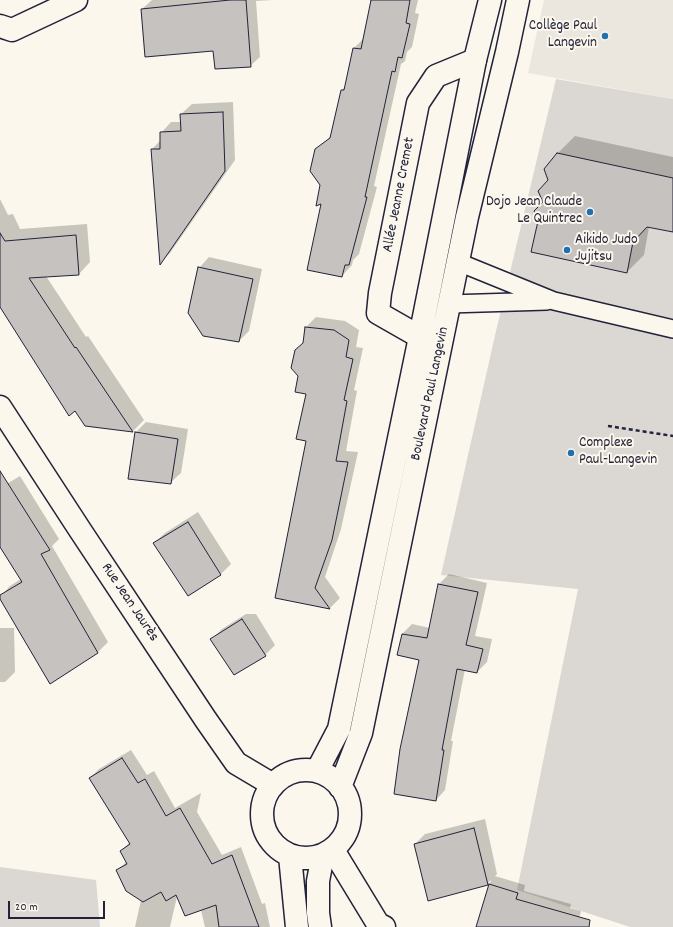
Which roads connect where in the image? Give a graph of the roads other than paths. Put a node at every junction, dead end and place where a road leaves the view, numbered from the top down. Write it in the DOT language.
graph roads {
  1 [pos="76,0"];
  2 [pos="490,0"];
  3 [pos="518,0"];
  4 [pos="0,26"];
  5 [pos="475,60"];
  6 [pos="458,262"];
  7 [pos="554,301"];
  8 [pos="450,304"];
  9 [pos="673,329"];
  10 [pos="420,337"];
  11 [pos="0,407"];
  12 [pos="317,771"];
  13 [pos="272,785"];
  14 [pos="340,787"];
  15 [pos="328,853"];
  16 [pos="290,856"];
  17 [pos="374,926"];
  18 [pos="297,927"];
  19 [pos="320,927"];
  1 -- 4 [label="street"];
  2 -- 5 [label="street, Boulevard Paul Langevin"];
  3 -- 6 [label="street, Boulevard Paul Langevin"];
  5 -- 10 [label="street, Boulevard Paul Langevin"];
  5 -- 10 [label="street, Allée Jeanne Cremet"];
  6 -- 7 [label="lane"];
  6 -- 8 [label="street, Boulevard Paul Langevin"];
  7 -- 8 [label="lane"];
  7 -- 9 [label="lane"];
  8 -- 14 [label="street, Boulevard Paul Langevin"];
  10 -- 12 [label="street, Boulevard Paul Langevin"];
  11 -- 13 [label="street, Rue Jean Jaurès"];
  12 -- 13 [label="street"];
  12 -- 14 [label="street"];
  13 -- 16 [label="street"];
  14 -- 15 [label="street"];
  15 -- 16 [label="street"];
  15 -- 17 [label="street"];
  15 -- 19 [label="street"];
  16 -- 18 [label="street"];
}
